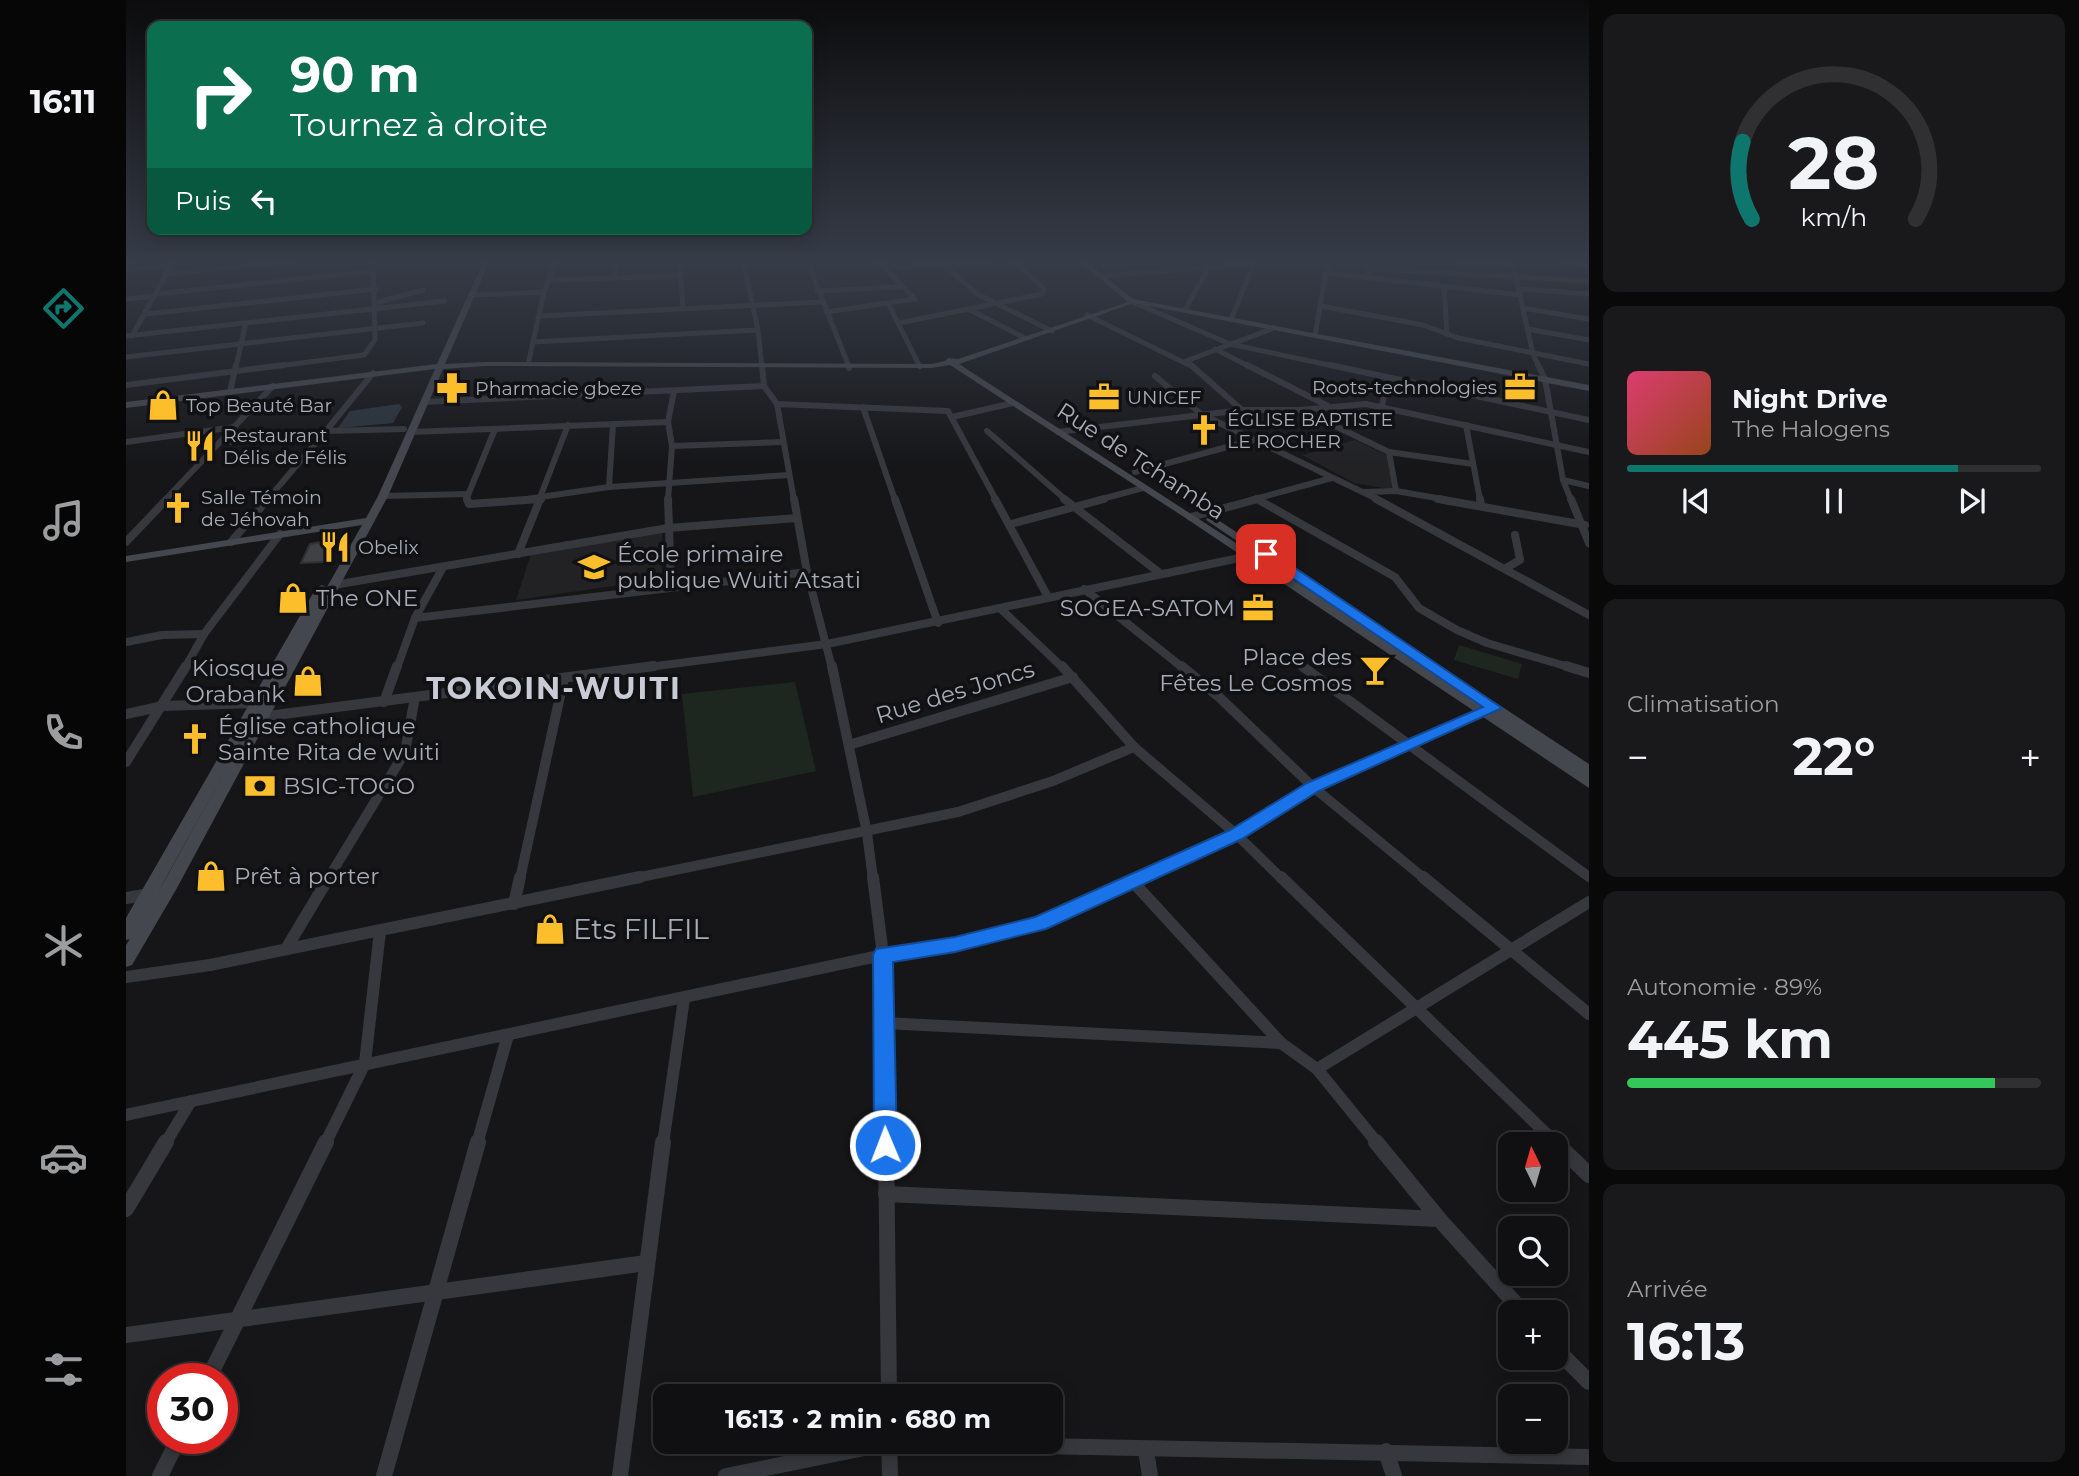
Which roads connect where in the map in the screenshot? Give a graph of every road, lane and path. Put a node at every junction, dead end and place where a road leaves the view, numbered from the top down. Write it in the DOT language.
graph roads {
  1 [pos="376,328"];
  2 [pos="189,329"];
  3 [pos="244,329"];
  4 [pos="369,329"];
  5 [pos="454,329"];
  6 [pos="455,329"];
  7 [pos="537,329"];
  8 [pos="833,329"];
  9 [pos="903,329"];
  10 [pos="1007,329"];
  11 [pos="1053,329"];
  12 [pos="1117,329"];
  13 [pos="1194,329"];
  14 [pos="1272,329"];
  15 [pos="1279,329"];
  16 [pos="1316,329"];
  17 [pos="1433,329"];
  18 [pos="1447,329"];
  19 [pos="758,330"];
  20 [pos="1050,330"];
  21 [pos="1528,330"];
  22 [pos="1447,334"];
  23 [pos="129,336"];
  24 [pos="1315,336"];
  25 [pos="1023,337"];
  26 [pos="1589,341"];
  27 [pos="533,342"];
  28 [pos="240,344"];
  29 [pos="1230,344"];
  30 [pos="1215,349"];
  31 [pos="1533,354"];
  32 [pos="126,357"];
  33 [pos="529,360"];
  34 [pos="1186,361"];
  35 [pos="956,363"];
  36 [pos="438,364"];
  37 [pos="1589,364"];
  38 [pos="762,365"];
  39 [pos="921,365"];
  40 [pos="848,366"];
  41 [pos="234,372"];
  42 [pos="373,373"];
  43 [pos="1155,376"];
  44 [pos="1387,379"];
  45 [pos="1545,379"];
  46 [pos="126,385"];
  47 [pos="273,386"];
  48 [pos="764,386"];
  49 [pos="1589,388"];
  50 [pos="674,391"];
  51 [pos="230,392"];
  52 [pos="424,402"];
  53 [pos="1013,403"];
  54 [pos="777,404"];
  55 [pos="126,405"];
  56 [pos="1382,406"];
  57 [pos="863,407"];
  58 [pos="1329,407"];
  59 [pos="1242,410"];
  60 [pos="1301,410"];
  61 [pos="1549,412"];
  62 [pos="1200,414"];
  63 [pos="952,417"];
  64 [pos="1589,420"];
  65 [pos="668,422"];
  66 [pos="613,424"];
  67 [pos="568,425"];
  68 [pos="1466,425"];
  69 [pos="235,427"];
  70 [pos="495,429"];
  71 [pos="1072,430"];
  72 [pos="326,431"];
  73 [pos="408,431"];
  74 [pos="987,431"];
  75 [pos="1058,432"];
  76 [pos="317,440"];
  77 [pos="1253,440"];
  78 [pos="126,442"];
  79 [pos="224,442"];
  80 [pos="782,442"];
  81 [pos="1554,444"];
  82 [pos="671,446"];
  83 [pos="1390,452"];
  84 [pos="1589,452"];
  85 [pos="1473,464"];
  86 [pos="1135,472"];
  87 [pos="789,475"];
  88 [pos="1332,478"];
  89 [pos="1563,480"];
  90 [pos="668,483"];
  91 [pos="1589,486"];
  92 [pos="609,487"];
  93 [pos="1143,488"];
  94 [pos="1396,491"];
  95 [pos="1363,493"];
  96 [pos="468,494"];
  97 [pos="383,496"];
  98 [pos="538,499"];
  99 [pos="1256,499"];
  100 [pos="1481,505"];
  101 [pos="1073,506"];
  102 [pos="1204,515"];
  103 [pos="1191,517"];
  104 [pos="797,518"];
  105 [pos="1011,524"];
  106 [pos="361,525"];
  107 [pos="1586,525"];
  108 [pos="668,528"];
  109 [pos="1515,536"];
  110 [pos="278,537"];
  111 [pos="126,542"];
  112 [pos="231,542"];
  113 [pos="1589,543"];
  114 [pos="518,554"];
  115 [pos="1249,556"];
  116 [pos="126,559"];
  117 [pos="126,564"];
  118 [pos="1506,568"];
  119 [pos="442,569"];
  120 [pos="807,572"];
  121 [pos="1161,574"];
  122 [pos="334,585"];
  123 [pos="671,587"];
  124 [pos="1084,589"];
  125 [pos="1048,597"];
  126 [pos="1001,609"];
  127 [pos="1589,615"];
  128 [pos="415,618"];
  129 [pos="938,623"];
  130 [pos="204,634"];
  131 [pos="126,642"];
  132 [pos="827,644"];
  133 [pos="1302,666"];
  134 [pos="1589,673"];
  135 [pos="1073,677"];
  136 [pos="564,678"];
  137 [pos="415,697"];
  138 [pos="384,702"];
  139 [pos="255,703"];
  140 [pos="163,706"];
  141 [pos="1489,710"];
  142 [pos="126,714"];
  143 [pos="260,717"];
  144 [pos="1408,744"];
  145 [pos="849,745"];
  146 [pos="1134,747"];
  147 [pos="126,762"];
  148 [pos="1589,771"];
  149 [pos="1589,783"];
  150 [pos="1313,787"];
  151 [pos="867,833"];
  152 [pos="1236,835"];
  153 [pos="1589,877"];
  154 [pos="1133,883"];
  155 [pos="151,894"];
  156 [pos="126,898"];
  157 [pos="1589,902"];
  158 [pos="514,904"];
  159 [pos="380,931"];
  160 [pos="126,933"];
  161 [pos="286,949"];
  162 [pos="1513,951"];
  163 [pos="883,955"];
  164 [pos="126,960"];
  165 [pos="126,977"];
  166 [pos="684,999"];
  167 [pos="1416,1009"];
  168 [pos="1589,1014"];
  169 [pos="884,1023"];
  170 [pos="508,1035"];
  171 [pos="1281,1042"];
  172 [pos="365,1063"];
  173 [pos="1317,1069"];
  174 [pos="191,1101"];
  175 [pos="126,1115"];
  176 [pos="1589,1175"];
  177 [pos="886,1194"];
  178 [pos="126,1209"];
  179 [pos="1439,1219"];
  180 [pos="646,1263"];
  181 [pos="434,1293"];
  182 [pos="1512,1300"];
  183 [pos="237,1320"];
  184 [pos="126,1335"];
  185 [pos="1568,1359"];
  186 [pos="216,1363"];
  187 [pos="1587,1376"];
  188 [pos="889,1384"];
  189 [pos="1063,1447"];
  190 [pos="1146,1450"];
  191 [pos="1386,1451"];
  192 [pos="170,1454"];
  193 [pos="831,1454"];
  194 [pos="889,1454"];
  195 [pos="1589,1457"];
  196 [pos="160,1476"];
  197 [pos="384,1476"];
  198 [pos="620,1476"];
  199 [pos="726,1476"];
  200 [pos="890,1476"];
  201 [pos="1150,1476"];
  202 [pos="1394,1476"];
  1 -- 41 [label="street"];
  2 -- 23 [label="street"];
  3 -- 28 [label="street"];
  4 -- 28 [label="street"];
  5 -- 36 [label="main road"];
  6 -- 36 [label="main road"];
  7 -- 27 [label="street"];
  8 -- 40 [label="street"];
  9 -- 39 [label="street"];
  10 -- 25 [label="street"];
  11 -- 20 [label="main road"];
  12 -- 34 [label="street"];
  13 -- 29 [label="street"];
  14 -- 29 [label="street"];
  15 -- 24 [label="main road"];
  16 -- 24 [label="street"];
  17 -- 22 [label="street"];
  18 -- 22 [label="street"];
  19 -- 27 [label="street"];
  19 -- 38 [label="street"];
  20 -- 25 [label="main road"];
  20 -- 35 [label="main road"];
  21 -- 26 [label="street"];
  21 -- 31 [label="street"];
  22 -- 31 [label="street"];
  24 -- 45 [label="main road"];
  25 -- 35 [label="main road"];
  27 -- 33 [label="street"];
  28 -- 32 [label="street"];
  28 -- 41 [label="street"];
  29 -- 30 [label="street"];
  29 -- 44 [label="street"];
  30 -- 34 [label="street"];
  30 -- 58 [label="street"];
  31 -- 37 [label="street"];
  31 -- 45 [label="street"];
  33 -- 36 [label="main road"];
  33 -- 38 [label="main road"];
  34 -- 59 [label="street"];
  35 -- 39 [label="main road"];
  35 -- 39 [label="main road"];
  35 -- 53 [label="main road, Rue de Tchamba"];
  35 -- 71 [label="main road, Rue de Tchamba"];
  36 -- 38 [label="main road"];
  36 -- 42 [label="main road"];
  36 -- 52 [label="main road"];
  36 -- 73 [label="main road"];
  38 -- 40 [label="main road"];
  38 -- 48 [label="street"];
  39 -- 40 [label="main road"];
  41 -- 46 [label="street"];
  41 -- 51 [label="street"];
  42 -- 47 [label="main road"];
  42 -- 72 [label="street"];
  43 -- 62 [label="street"];
  44 -- 56 [label="street"];
  44 -- 61 [label="street"];
  45 -- 49 [label="main road"];
  45 -- 61 [label="street"];
  47 -- 51 [label="main road"];
  47 -- 69 [label="street"];
  48 -- 50 [label="street"];
  48 -- 54 [label="street"];
  50 -- 52 [label="street"];
  50 -- 65 [label="street"];
  51 -- 55 [label="main road"];
  52 -- 73 [label="main road"];
  53 -- 63 [label="street"];
  53 -- 75 [label="main road, Rue de Tchamba"];
  54 -- 57 [label="street"];
  54 -- 80 [label="street"];
  56 -- 58 [label="street"];
  56 -- 68 [label="street"];
  57 -- 63 [label="street"];
  57 -- 129 [label="street"];
  58 -- 60 [label="street"];
  59 -- 60 [label="street"];
  59 -- 62 [label="street"];
  60 -- 83 [label="street"];
  61 -- 64 [label="street"];
  61 -- 81 [label="street"];
  62 -- 71 [label="street"];
  62 -- 77 [label="street"];
  63 -- 105 [label="street"];
  65 -- 66 [label="street"];
  65 -- 82 [label="street"];
  66 -- 67 [label="street"];
  66 -- 92 [label="street"];
  67 -- 70 [label="street"];
  67 -- 98 [label="street"];
  68 -- 81 [label="street"];
  68 -- 85 [label="street"];
  69 -- 78 [label="street"];
  69 -- 79 [label="street"];
  70 -- 73 [label="street"];
  70 -- 96 [label="street"];
  71 -- 75 [label="street"];
  71 -- 86 [label="main road, Rue de Tchamba"];
  72 -- 73 [label="street"];
  72 -- 76 [label="street"];
  73 -- 97 [label="main road"];
  73 -- 106 [label="main road"];
  74 -- 101 [label="street"];
  75 -- 93 [label="main road, Rue de Tchamba"];
  76 -- 79 [label="street"];
  76 -- 112 [label="street"];
  77 -- 86 [label="street"];
  77 -- 88 [label="street"];
  79 -- 111 [label="street"];
  80 -- 82 [label="street"];
  80 -- 87 [label="street"];
  81 -- 84 [label="street"];
  81 -- 89 [label="street"];
  82 -- 90 [label="street"];
  83 -- 85 [label="street"];
  83 -- 94 [label="street"];
  85 -- 100 [label="street"];
  86 -- 102 [label="main road, Rue de Tchamba"];
  87 -- 90 [label="street"];
  87 -- 104 [label="street"];
  88 -- 95 [label="street"];
  88 -- 99 [label="street"];
  89 -- 91 [label="street"];
  89 -- 107 [label="street"];
  90 -- 92 [label="street"];
  90 -- 108 [label="street"];
  92 -- 98 [label="street"];
  93 -- 101 [label="street"];
  93 -- 103 [label="main road, Rue de Tchamba"];
  94 -- 95 [label="street"];
  94 -- 100 [label="street"];
  95 -- 118 [label="street"];
  96 -- 97 [label="street"];
  96 -- 98 [label="street"];
  97 -- 106 [label="main road"];
  98 -- 114 [label="street"];
  99 -- 102 [label="street"];
  99 -- 134 [label="street"];
  100 -- 107 [label="street"];
  101 -- 105 [label="street"];
  101 -- 121 [label="street"];
  102 -- 103 [label="street"];
  102 -- 141 [label="main road, Rue de Tchamba"];
  103 -- 115 [label="main road, Rue de Tchamba"];
  104 -- 108 [label="street"];
  104 -- 120 [label="street"];
  105 -- 125 [label="street"];
  106 -- 110 [label="main road"];
  106 -- 122 [label="main road"];
  106 -- 139 [label="main road"];
  107 -- 113 [label="street"];
  108 -- 114 [label="street"];
  108 -- 123 [label="street"];
  109 -- 118 [label="street"];
  110 -- 112 [label="main road"];
  110 -- 117 [label="main road"];
  110 -- 130 [label="street"];
  112 -- 116 [label="main road"];
  114 -- 119 [label="street"];
  115 -- 121 [label="street"];
  115 -- 141 [label="main road, Rue de Tchamba"];
  118 -- 127 [label="street"];
  119 -- 122 [label="street"];
  119 -- 128 [label="street"];
  120 -- 123 [label="street"];
  120 -- 132 [label="street"];
  121 -- 124 [label="street"];
  122 -- 143 [label="main road"];
  123 -- 128 [label="street"];
  124 -- 125 [label="street"];
  124 -- 150 [label="street"];
  125 -- 126 [label="street"];
  126 -- 129 [label="street"];
  126 -- 135 [label="street"];
  128 -- 138 [label="street"];
  129 -- 132 [label="street"];
  130 -- 131 [label="street"];
  130 -- 140 [label="street"];
  132 -- 136 [label="street"];
  132 -- 145 [label="street"];
  133 -- 144 [label="street"];
  135 -- 145 [label="street, Rue des Joncs"];
  135 -- 146 [label="street"];
  136 -- 137 [label="street"];
  136 -- 158 [label="street"];
  137 -- 138 [label="street"];
  137 -- 161 [label="street"];
  138 -- 143 [label="street"];
  139 -- 140 [label="street"];
  139 -- 155 [label="main road"];
  140 -- 142 [label="street"];
  140 -- 147 [label="street"];
  141 -- 144 [label="street"];
  141 -- 148 [label="main road, Rue de Tchamba"];
  141 -- 149 [label="main road, Rue de Tchamba"];
  143 -- 164 [label="main road"];
  144 -- 150 [label="street"];
  144 -- 153 [label="street"];
  145 -- 151 [label="street"];
  146 -- 151 [label="street"];
  146 -- 152 [label="street"];
  150 -- 152 [label="street"];
  150 -- 162 [label="street"];
  151 -- 158 [label="street"];
  151 -- 163 [label="street"];
  152 -- 154 [label="street"];
  152 -- 167 [label="street"];
  154 -- 163 [label="street"];
  154 -- 171 [label="street"];
  155 -- 156 [label="street"];
  155 -- 160 [label="main road"];
  157 -- 162 [label="street"];
  158 -- 159 [label="street"];
  159 -- 161 [label="street"];
  159 -- 172 [label="street"];
  161 -- 165 [label="street"];
  162 -- 167 [label="street"];
  162 -- 168 [label="street"];
  163 -- 166 [label="street"];
  163 -- 169 [label="street"];
  166 -- 170 [label="street"];
  166 -- 180 [label="street"];
  167 -- 173 [label="street"];
  167 -- 176 [label="street"];
  169 -- 171 [label="street"];
  169 -- 177 [label="street"];
  170 -- 172 [label="street"];
  170 -- 181 [label="street"];
  171 -- 173 [label="street"];
  172 -- 174 [label="street"];
  172 -- 183 [label="street"];
  173 -- 179 [label="street"];
  174 -- 175 [label="street"];
  174 -- 178 [label="street"];
  177 -- 179 [label="street"];
  177 -- 188 [label="street"];
  179 -- 182 [label="street"];
  180 -- 181 [label="street"];
  180 -- 198 [label="street"];
  181 -- 183 [label="street"];
  181 -- 197 [label="street"];
  183 -- 184 [label="street"];
  183 -- 186 [label="street"];
  185 -- 187 [label="street"];
  189 -- 190 [label="street"];
  190 -- 191 [label="street"];
  190 -- 201 [label="street"];
  191 -- 195 [label="street"];
  191 -- 202 [label="street"];
  192 -- 196 [label="street"];
  193 -- 199 [label="street"];
  194 -- 200 [label="street"];
}
